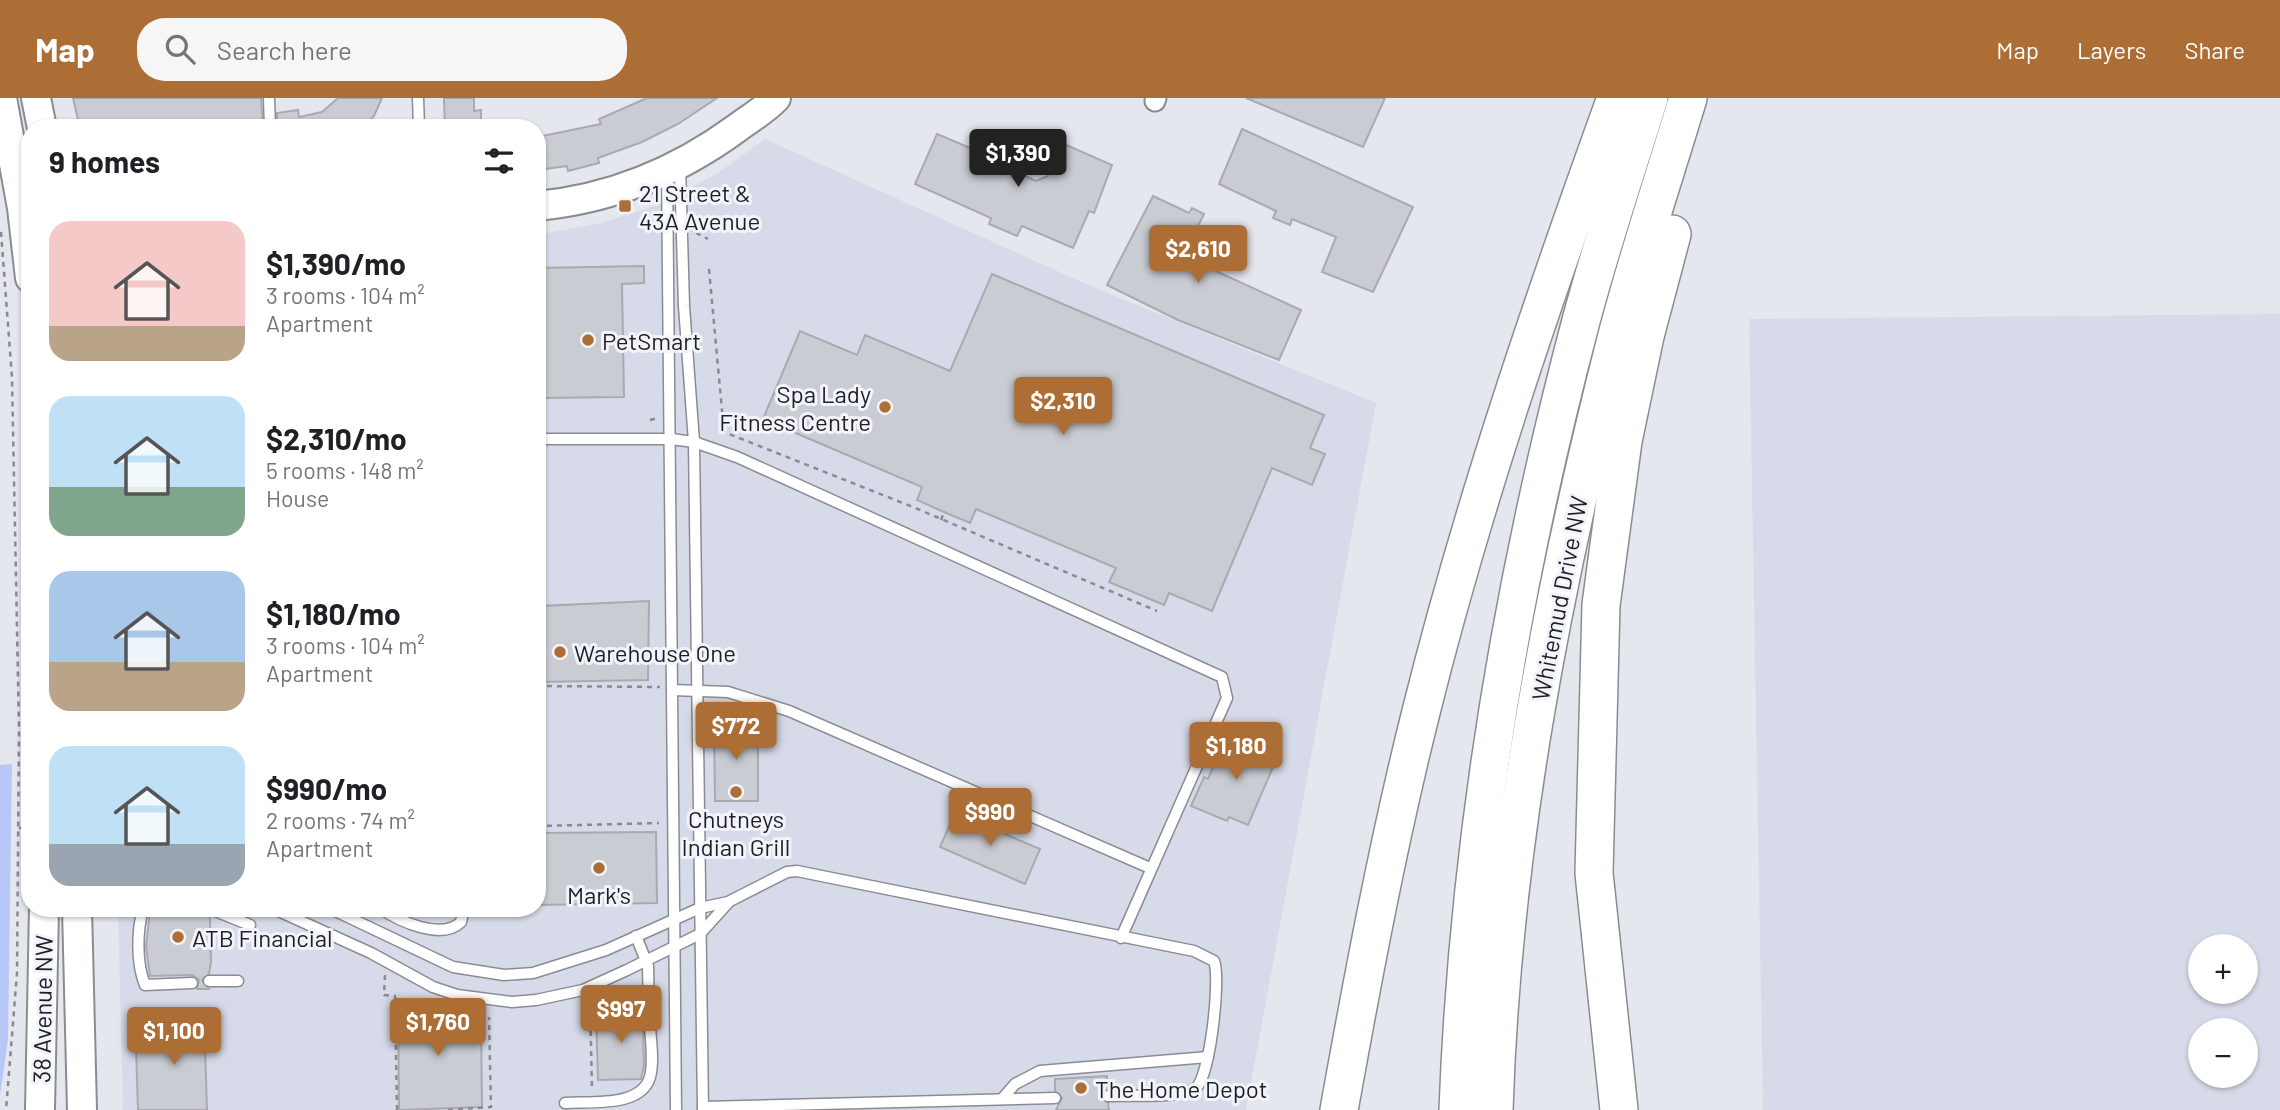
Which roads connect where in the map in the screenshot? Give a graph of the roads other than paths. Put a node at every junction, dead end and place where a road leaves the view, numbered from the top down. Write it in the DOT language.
graph roads {
  1 [pos="2,98"];
  2 [pos="36,98"];
  3 [pos="269,98"];
  4 [pos="418,98"];
  5 [pos="776,98"];
  6 [pos="1616,98"];
  7 [pos="1649,98"];
  8 [pos="1690,98"];
  9 [pos="40,119"];
  10 [pos="270,119"];
  11 [pos="419,119"];
  12 [pos="674,168"];
  13 [pos="546,204"];
  14 [pos="18,227"];
  15 [pos="546,439"];
  16 [pos="671,439"];
  17 [pos="694,442"];
  18 [pos="672,690"];
  19 [pos="698,690"];
  20 [pos="1150,868"];
  21 [pos="728,902"];
  22 [pos="700,908"];
  23 [pos="44,917"];
  24 [pos="77,917"];
  25 [pos="141,917"];
  26 [pos="230,917"];
  27 [pos="292,917"];
  28 [pos="348,917"];
  29 [pos="396,917"];
  30 [pos="462,917"];
  31 [pos="675,920"];
  32 [pos="250,925"];
  33 [pos="700,934"];
  34 [pos="636,936"];
  35 [pos="1121,937"];
  36 [pos="675,947"];
  37 [pos="647,960"];
  38 [pos="44,976"];
  39 [pos="209,981"];
  40 [pos="238,981"];
  41 [pos="192,982"];
  42 [pos="649,1012"];
  43 [pos="1607,1014"];
  44 [pos="650,1027"];
  45 [pos="1208,1057"];
  46 [pos="1108,1096"];
  47 [pos="1055,1098"];
  48 [pos="1002,1099"];
  49 [pos="565,1103"];
  50 [pos="703,1108"];
  51 [pos="40,1110"];
  52 [pos="56,1110"];
  53 [pos="82,1110"];
  54 [pos="676,1110"];
  55 [pos="1339,1110"];
  56 [pos="1458,1110"];
  57 [pos="1494,1110"];
  58 [pos="1612,1110"];
  59 [pos="1619,1110"];
  1 -- 14 [label="main road"];
  2 -- 9 [label="main road"];
  3 -- 10 [label="lane"];
  4 -- 11 [label="lane"];
  5 -- 12 [label="main road"];
  6 -- 55 [label="highway"];
  7 -- 56 [label="highway, Whitemud Drive NW"];
  8 -- 43 [label="highway"];
  8 -- 57 [label="highway, Whitemud Drive NW"];
  12 -- 13 [label="main road"];
  12 -- 16 [label="lane"];
  12 -- 17 [label="lane"];
  15 -- 16 [label="lane"];
  16 -- 17 [label="lane"];
  16 -- 18 [label="lane"];
  17 -- 19 [label="lane"];
  17 -- 20 [label="lane"];
  18 -- 19 [label="lane"];
  18 -- 31 [label="lane"];
  19 -- 20 [label="lane"];
  19 -- 22 [label="lane"];
  20 -- 35 [label="lane"];
  21 -- 22 [label="lane"];
  21 -- 33 [label="lane"];
  21 -- 35 [label="lane"];
  22 -- 31 [label="lane"];
  22 -- 33 [label="lane"];
  23 -- 38 [label="main road, 38 Avenue NW"];
  24 -- 53 [label="main road, 38 Avenue NW"];
  25 -- 41 [label="lane"];
  26 -- 32 [label="lane"];
  27 -- 37 [label="lane"];
  28 -- 34 [label="lane"];
  29 -- 30 [label="lane"];
  31 -- 34 [label="lane"];
  31 -- 36 [label="lane"];
  33 -- 36 [label="lane"];
  33 -- 50 [label="lane"];
  34 -- 37 [label="lane"];
  35 -- 45 [label="lane"];
  36 -- 37 [label="lane"];
  36 -- 54 [label="lane"];
  37 -- 42 [label="lane"];
  38 -- 51 [label="main road, 38 Avenue NW"];
  38 -- 52 [label="main road"];
  39 -- 40 [label="lane"];
  43 -- 58 [label="highway"];
  43 -- 59 [label="highway"];
  44 -- 49 [label="lane"];
  45 -- 46 [label="lane"];
  45 -- 48 [label="lane"];
  47 -- 48 [label="lane"];
  48 -- 50 [label="lane"];
}
